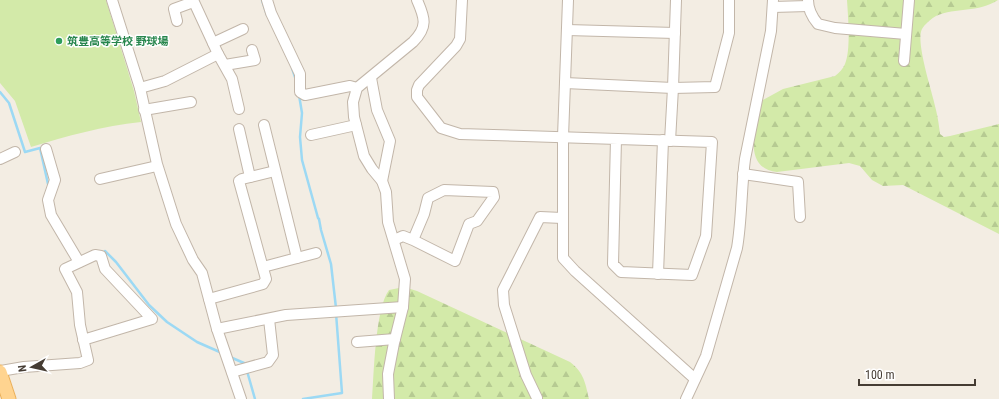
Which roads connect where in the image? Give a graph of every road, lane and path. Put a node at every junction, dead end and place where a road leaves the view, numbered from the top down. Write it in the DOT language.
graph roads {
  1 [pos="112,0"];
  2 [pos="267,0"];
  3 [pos="417,0"];
  4 [pos="462,0"];
  5 [pos="568,0"];
  6 [pos="676,0"];
  7 [pos="729,0"];
  8 [pos="909,0"];
  9 [pos="193,1"];
  10 [pos="773,3"];
  11 [pos="808,3"];
  12 [pos="177,21"];
  13 [pos="243,29"];
  14 [pos="567,30"];
  15 [pos="675,33"];
  16 [pos="906,34"];
  17 [pos="213,43"];
  18 [pos="252,50"];
  19 [pos="218,54"];
  20 [pos="904,61"];
  21 [pos="224,65"];
  22 [pos="371,78"];
  23 [pos="565,83"];
  24 [pos="140,88"];
  25 [pos="357,88"];
  26 [pos="673,88"];
  27 [pos="191,102"];
  28 [pos="239,109"];
  29 [pos="144,110"];
  30 [pos="264,125"];
  31 [pos="356,125"];
  32 [pos="239,129"];
  33 [pos="311,135"];
  34 [pos="563,137"];
  35 [pos="616,139"];
  36 [pos="666,141"];
  37 [pos="46,149"];
  38 [pos="15,152"];
  39 [pos="0,159"];
  40 [pos="157,166"];
  41 [pos="275,171"];
  42 [pos="743,174"];
  43 [pos="250,177"];
  44 [pos="100,179"];
  45 [pos="382,181"];
  46 [pos="800,217"];
  47 [pos="562,218"];
  48 [pos="394,240"];
  49 [pos="413,240"];
  50 [pos="316,253"];
  51 [pos="297,258"];
  52 [pos="79,262"];
  53 [pos="263,267"];
  54 [pos="658,274"];
  55 [pos="209,299"];
  56 [pos="402,307"];
  57 [pos="268,319"];
  58 [pos="217,330"];
  59 [pos="395,339"];
  60 [pos="83,340"];
  61 [pos="357,342"];
  62 [pos="0,372"];
  63 [pos="232,372"];
  64 [pos="695,379"];
  65 [pos="537,398"];
  66 [pos="9,399"];
  67 [pos="241,399"];
  68 [pos="389,399"];
  69 [pos="686,399"];
  1 -- 24 [label="street"];
  2 -- 25 [label="street"];
  3 -- 22 [label="street"];
  4 -- 34 [label="street"];
  5 -- 14 [label="street"];
  6 -- 15 [label="street"];
  7 -- 26 [label="street"];
  8 -- 16 [label="street"];
  9 -- 12 [label="street"];
  9 -- 17 [label="street"];
  10 -- 11 [label="street"];
  10 -- 42 [label="street"];
  11 -- 16 [label="street"];
  13 -- 17 [label="street"];
  14 -- 15 [label="street"];
  14 -- 23 [label="street"];
  15 -- 26 [label="street"];
  16 -- 20 [label="street"];
  17 -- 19 [label="street"];
  18 -- 21 [label="street"];
  19 -- 21 [label="street"];
  19 -- 24 [label="street"];
  21 -- 28 [label="street"];
  22 -- 25 [label="street"];
  22 -- 45 [label="street"];
  23 -- 26 [label="street"];
  23 -- 34 [label="street"];
  24 -- 29 [label="street"];
  25 -- 31 [label="street"];
  26 -- 36 [label="street"];
  27 -- 29 [label="street"];
  29 -- 40 [label="street"];
  30 -- 41 [label="street"];
  31 -- 33 [label="street"];
  31 -- 45 [label="street"];
  32 -- 43 [label="street"];
  34 -- 35 [label="street"];
  34 -- 47 [label="street"];
  35 -- 36 [label="street"];
  35 -- 54 [label="street"];
  36 -- 54 [label="street"];
  36 -- 54 [label="street"];
  37 -- 52 [label="street"];
  38 -- 39 [label="street"];
  40 -- 44 [label="street"];
  40 -- 55 [label="street"];
  41 -- 43 [label="street"];
  41 -- 51 [label="street"];
  42 -- 46 [label="street"];
  42 -- 64 [label="street"];
  43 -- 53 [label="street"];
  45 -- 48 [label="street"];
  47 -- 64 [label="street"];
  47 -- 65 [label="street"];
  48 -- 49 [label="street"];
  48 -- 56 [label="street"];
  49 -- 49 [label="street"];
  50 -- 51 [label="street"];
  51 -- 53 [label="street"];
  52 -- 60 [label="street"];
  52 -- 60 [label="street"];
  53 -- 55 [label="street"];
  55 -- 58 [label="street"];
  56 -- 57 [label="street"];
  56 -- 59 [label="street"];
  57 -- 58 [label="street"];
  57 -- 63 [label="street"];
  58 -- 63 [label="street"];
  59 -- 61 [label="street"];
  59 -- 68 [label="street"];
  60 -- 62 [label="street"];
  62 -- 66 [label="main road"];
  63 -- 67 [label="street"];
  64 -- 69 [label="street"];
}
